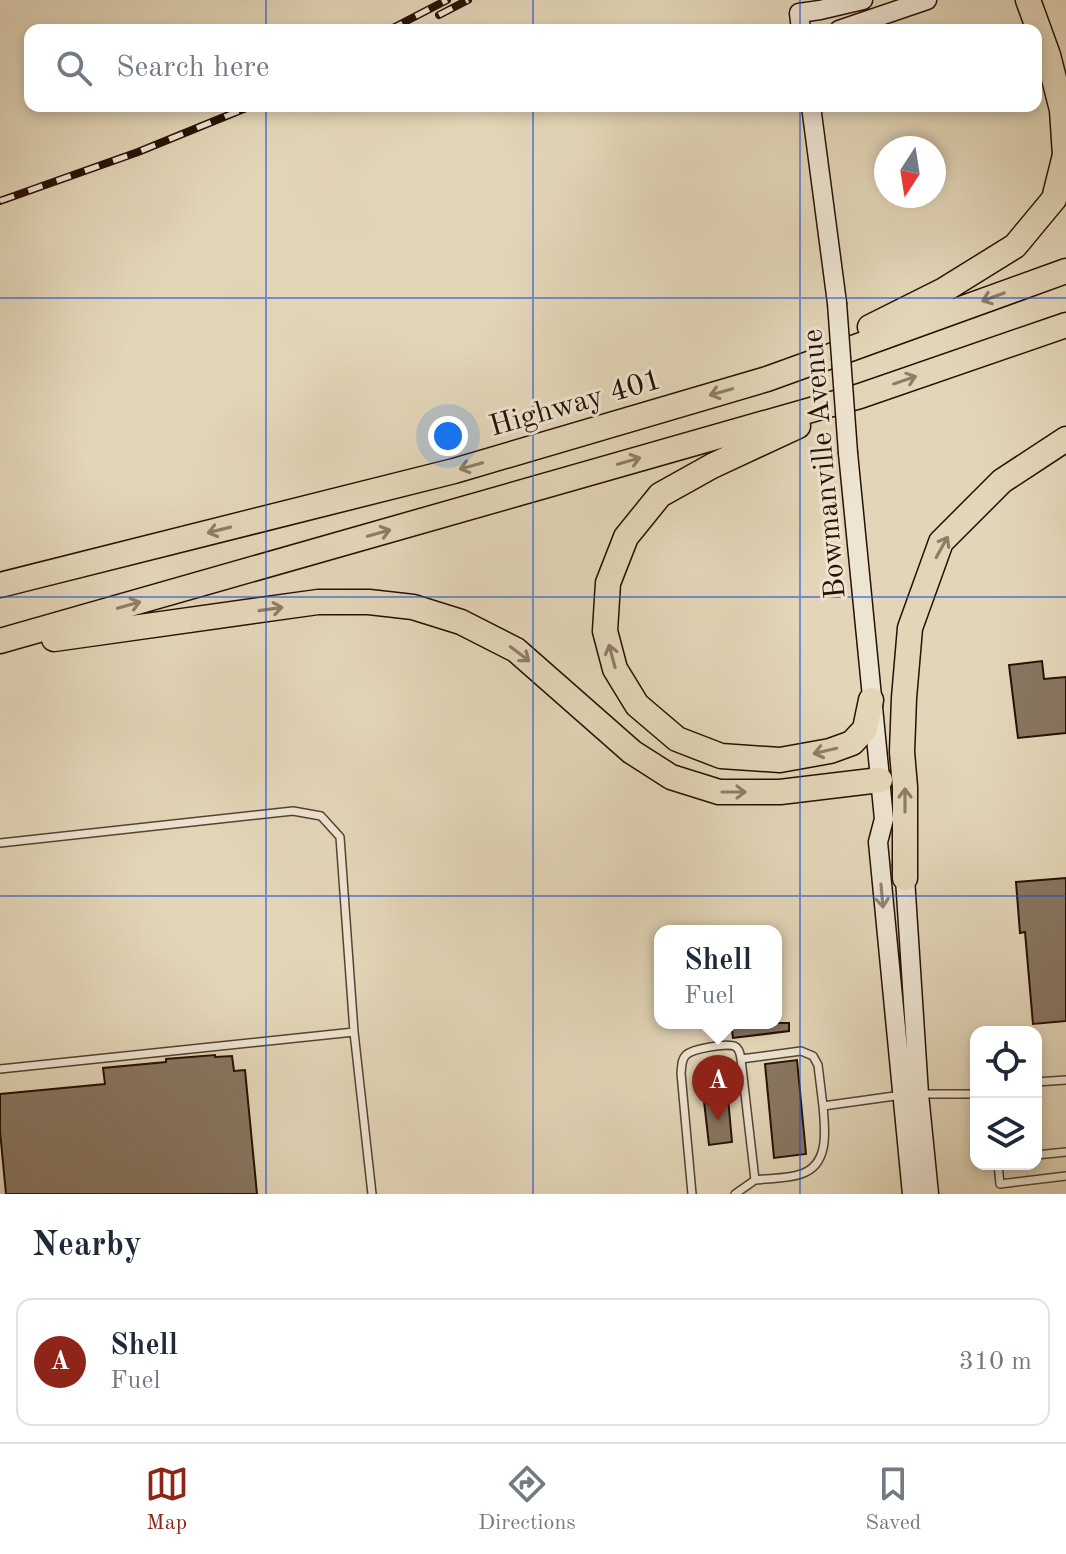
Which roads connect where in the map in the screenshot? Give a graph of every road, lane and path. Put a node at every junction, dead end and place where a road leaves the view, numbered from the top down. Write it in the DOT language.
graph roads {
  1 [pos="863,0"];
  2 [pos="927,0"];
  3 [pos="1028,0"];
  4 [pos="800,21"];
  5 [pos="857,24"];
  6 [pos="1037,24"];
  7 [pos="1042,38"];
  8 [pos="812,112"];
  9 [pos="1066,271"];
  10 [pos="1066,325"];
  11 [pos="767,379"];
  12 [pos="860,396"];
  13 [pos="1066,439"];
  14 [pos="0,585"];
  15 [pos="0,644"];
  16 [pos="871,700"];
  17 [pos="880,780"];
  18 [pos="884,819"];
  19 [pos="0,843"];
  20 [pos="905,878"];
  21 [pos="354,1032"];
  22 [pos="741,1059"];
  23 [pos="0,1069"];
  24 [pos="1066,1080"];
  25 [pos="1042,1082"];
  26 [pos="970,1094"];
  27 [pos="911,1095"];
  28 [pos="823,1106"];
  29 [pos="1066,1152"];
  30 [pos="1042,1154"];
  31 [pos="999,1170"];
  32 [pos="1066,1176"];
  33 [pos="755,1180"];
  34 [pos="372,1194"];
  35 [pos="692,1194"];
  36 [pos="735,1194"];
  37 [pos="912,1194"];
  38 [pos="929,1194"];
  1 -- 4 [label="main road"];
  2 -- 5 [label="main road"];
  3 -- 6 [label="highway"];
  7 -- 11 [label="highway"];
  8 -- 16 [label="main road, Bowmanville Avenue, bridge"];
  9 -- 11 [label="highway, Highway 401, one-way"];
  12 -- 10 [label="highway, one-way"];
  11 -- 14 [label="highway, Highway 401, one-way"];
  15 -- 12 [label="highway, one-way"];
  16 -- 12 [label="highway, one-way"];
  20 -- 13 [label="highway, one-way"];
  15 -- 17 [label="highway, one-way"];
  16 -- 17 [label="main road, Bowmanville Avenue"];
  17 -- 18 [label="main road, Bowmanville Avenue"];
  18 -- 20 [label="main road, Bowmanville Avenue"];
  18 -- 27 [label="main road, Bowmanville Avenue, one-way"];
  19 -- 21 [label="lane"];
  20 -- 27 [label="main road, Bowmanville Avenue"];
  21 -- 23 [label="lane"];
  21 -- 34 [label="lane"];
  22 -- 28 [label="lane"];
  22 -- 33 [label="lane"];
  22 -- 35 [label="lane"];
  24 -- 25 [label="lane"];
  26 -- 27 [label="lane"];
  27 -- 28 [label="lane"];
  27 -- 37 [label="main road, Bowmanville Avenue"];
  27 -- 38 [label="main road, Bowmanville Avenue"];
  28 -- 33 [label="lane"];
  29 -- 30 [label="lane"];
  31 -- 32 [label="lane"];
  33 -- 36 [label="lane"];
}
